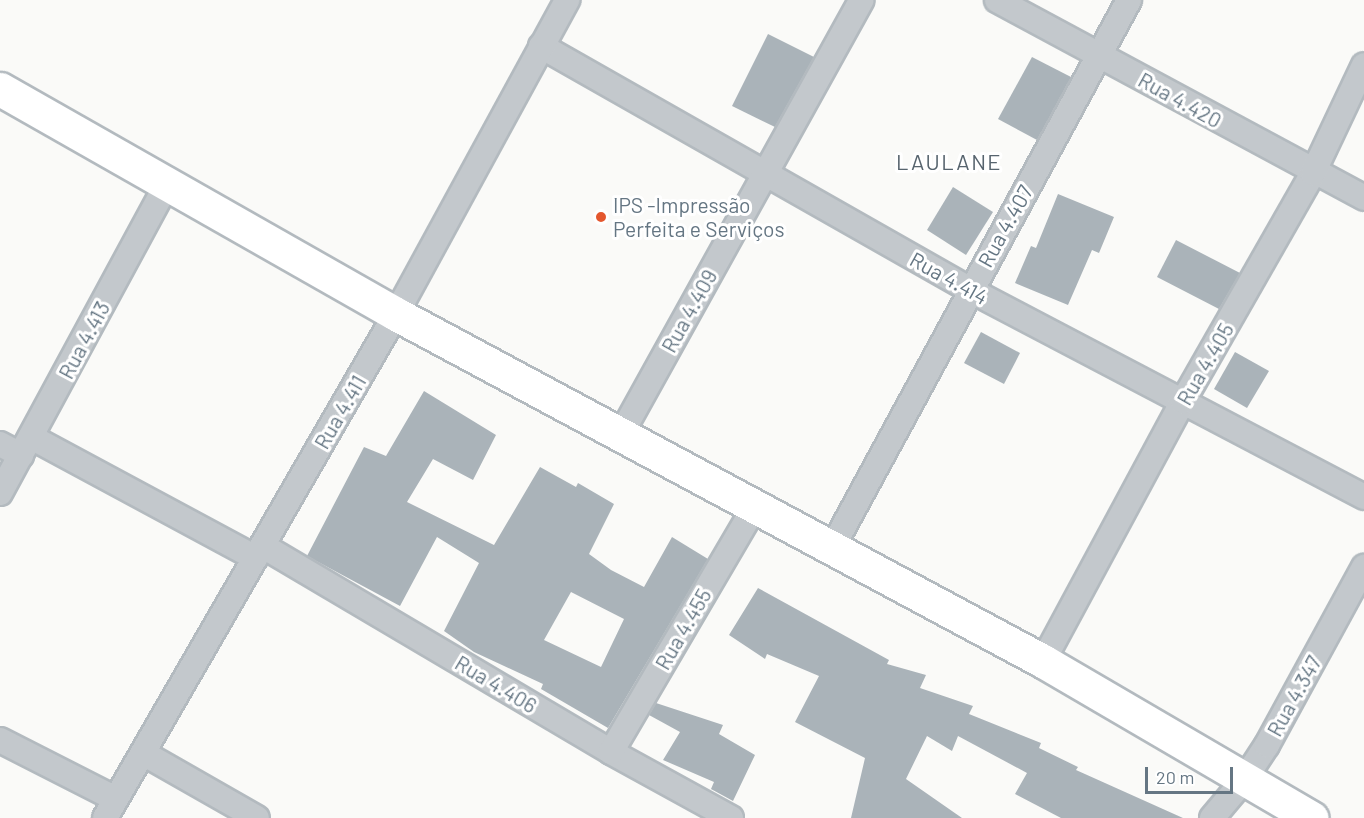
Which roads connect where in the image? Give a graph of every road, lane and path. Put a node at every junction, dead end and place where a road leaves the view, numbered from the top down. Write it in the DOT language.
graph roads {
  1 [pos="567,0"];
  2 [pos="862,0"];
  3 [pos="998,0"];
  4 [pos="1129,0"];
  5 [pos="541,46"];
  6 [pos="1101,56"];
  7 [pos="1364,65"];
  8 [pos="0,89"];
  9 [pos="1313,173"];
  10 [pos="766,174"];
  11 [pos="166,186"];
  12 [pos="1364,198"];
  13 [pos="969,290"];
  14 [pos="396,315"];
  15 [pos="1183,401"];
  16 [pos="621,434"];
  17 [pos="0,444"];
  18 [pos="26,446"];
  19 [pos="0,492"];
  20 [pos="1364,497"];
  21 [pos="755,507"];
  22 [pos="832,548"];
  23 [pos="260,552"];
  24 [pos="1364,567"];
  25 [pos="1043,661"];
  26 [pos="0,740"];
  27 [pos="611,752"];
  28 [pos="143,753"];
  29 [pos="1244,780"];
  30 [pos="110,808"];
  31 [pos="257,818"];
  32 [pos="731,818"];
  33 [pos="1212,818"];
  34 [pos="1312,818"];
  1 -- 5 [label="street, Rua 4.411"];
  2 -- 10 [label="street, Rua 4.409"];
  3 -- 6 [label="street, Rua 4.420"];
  4 -- 6 [label="street, Rua 4.407"];
  5 -- 10 [label="street, Rua 4.414"];
  5 -- 14 [label="street, Rua 4.411"];
  6 -- 9 [label="street, Rua 4.420"];
  6 -- 13 [label="street, Rua 4.407"];
  7 -- 9 [label="street, Rua 4.405"];
  8 -- 11 [label="street"];
  9 -- 12 [label="street, Rua 4.420"];
  9 -- 15 [label="street, Rua 4.405"];
  10 -- 13 [label="street, Rua 4.414"];
  10 -- 16 [label="street, Rua 4.409"];
  11 -- 14 [label="street"];
  11 -- 18 [label="street, Rua 4.413"];
  13 -- 15 [label="street, Rua 4.414"];
  13 -- 22 [label="street, Rua 4.407"];
  14 -- 16 [label="street"];
  14 -- 23 [label="street, Rua 4.411"];
  15 -- 20 [label="street, Rua 4.414"];
  15 -- 25 [label="street, Rua 4.405"];
  16 -- 21 [label="street"];
  17 -- 18 [label="street, Rua 4.406"];
  18 -- 19 [label="street, Rua 4.413"];
  18 -- 23 [label="street, Rua 4.406"];
  21 -- 22 [label="street"];
  21 -- 27 [label="street, Rua 4.455"];
  22 -- 25 [label="street"];
  23 -- 27 [label="street, Rua 4.406"];
  23 -- 28 [label="street, Rua 4.411"];
  24 -- 29 [label="street, Rua 4.347"];
  25 -- 29 [label="street"];
  26 -- 30 [label="street"];
  27 -- 32 [label="street, Rua 4.406"];
  28 -- 30 [label="street, Rua 4.411"];
  28 -- 31 [label="street"];
  29 -- 33 [label="street, Rua 4.347"];
  29 -- 34 [label="street"];
}
